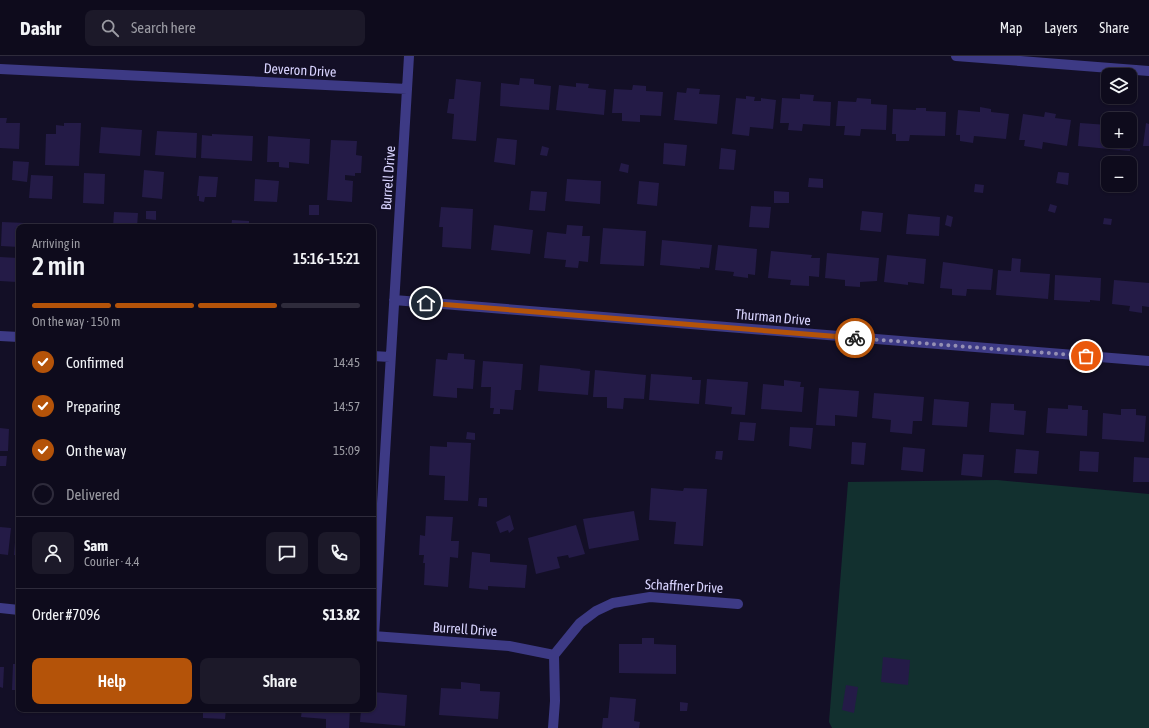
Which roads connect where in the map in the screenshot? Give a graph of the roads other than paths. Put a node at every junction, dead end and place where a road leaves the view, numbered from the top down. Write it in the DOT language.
graph roads {
  1 [pos="409,56"];
  2 [pos="956,56"];
  3 [pos="0,69"];
  4 [pos="1149,71"];
  5 [pos="407,90"];
  6 [pos="394,300"];
  7 [pos="0,336"];
  8 [pos="16,337"];
  9 [pos="376,356"];
  10 [pos="390,357"];
  11 [pos="1149,361"];
  12 [pos="376,587"];
  13 [pos="738,604"];
  14 [pos="0,608"];
  15 [pos="16,610"];
  16 [pos="376,636"];
  17 [pos="554,655"];
  18 [pos="553,728"];
  1 -- 5 [label="street, Burrell Drive"];
  2 -- 4 [label="street"];
  3 -- 5 [label="street, Deveron Drive"];
  5 -- 6 [label="street, Burrell Drive"];
  6 -- 10 [label="street, Burrell Drive"];
  6 -- 11 [label="street, Thurman Drive"];
  7 -- 8 [label="street"];
  9 -- 10 [label="street"];
  10 -- 12 [label="street, Burrell Drive"];
  13 -- 17 [label="street, Schaffner Drive"];
  14 -- 15 [label="street"];
  16 -- 17 [label="street, Burrell Drive"];
  17 -- 18 [label="street"];
}
